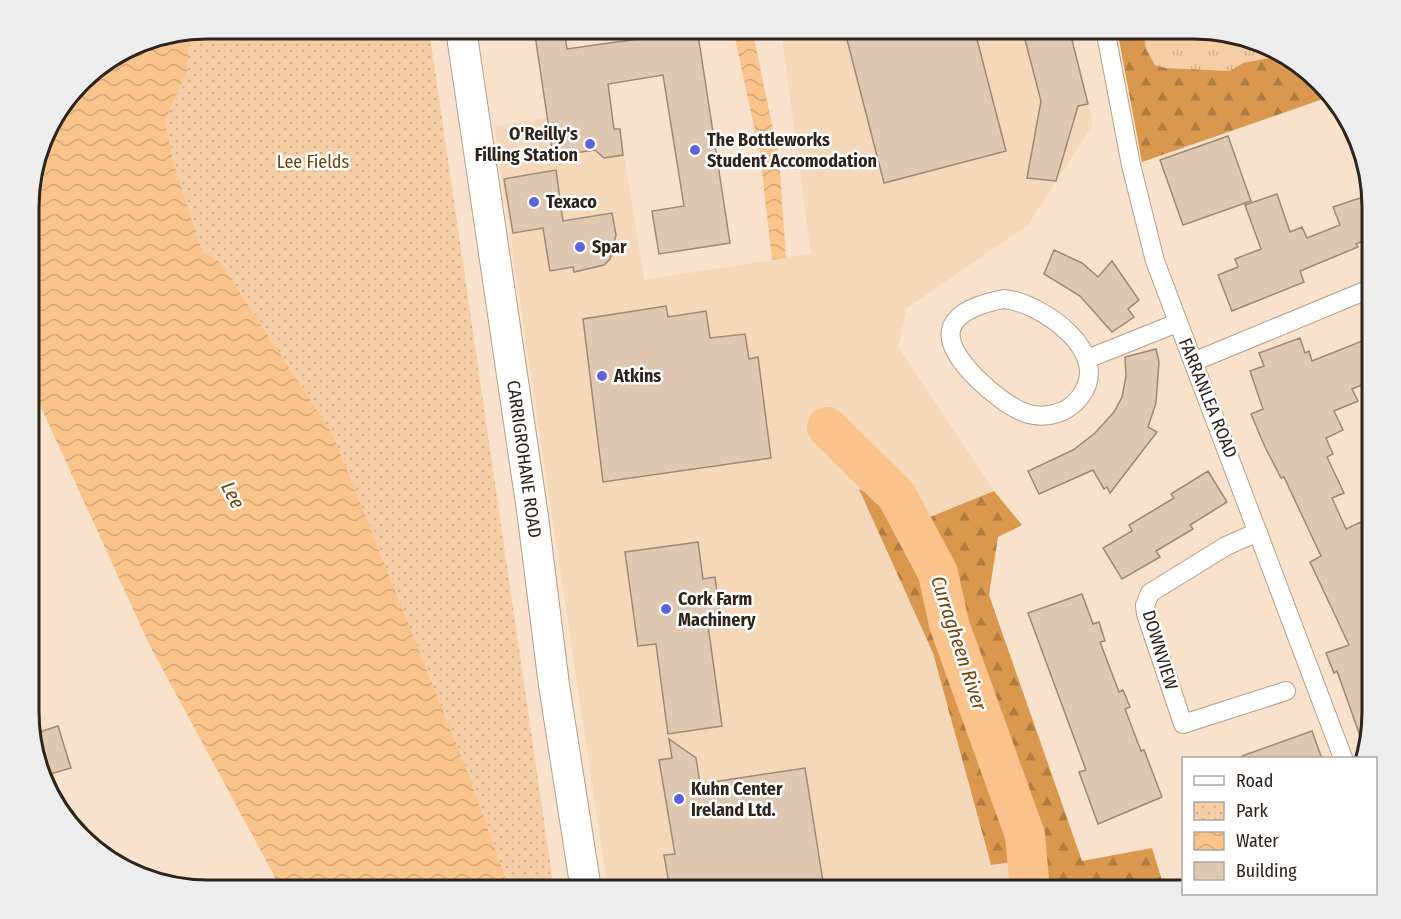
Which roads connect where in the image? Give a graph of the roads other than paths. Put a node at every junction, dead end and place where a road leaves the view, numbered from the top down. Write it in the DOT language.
graph roads {
  1 [pos="463,39"];
  2 [pos="1107,39"];
  3 [pos="1362,292"];
  4 [pos="1178,322"];
  5 [pos="1086,359"];
  6 [pos="1193,362"];
  7 [pos="1258,532"];
  8 [pos="1286,691"];
  9 [pos="1342,757"];
  10 [pos="584,880"];
  1 -- 10 [label="highway, CARRIGROHANE ROAD"];
  2 -- 4 [label="street, FARRANLEA ROAD"];
  3 -- 6 [label="street"];
  4 -- 5 [label="street"];
  4 -- 6 [label="street, FARRANLEA ROAD"];
  5 -- 5 [label="street"];
  6 -- 7 [label="street, FARRANLEA ROAD"];
  7 -- 8 [label="street, DOWNVIEW"];
  7 -- 9 [label="street, FARRANLEA ROAD"];
}
